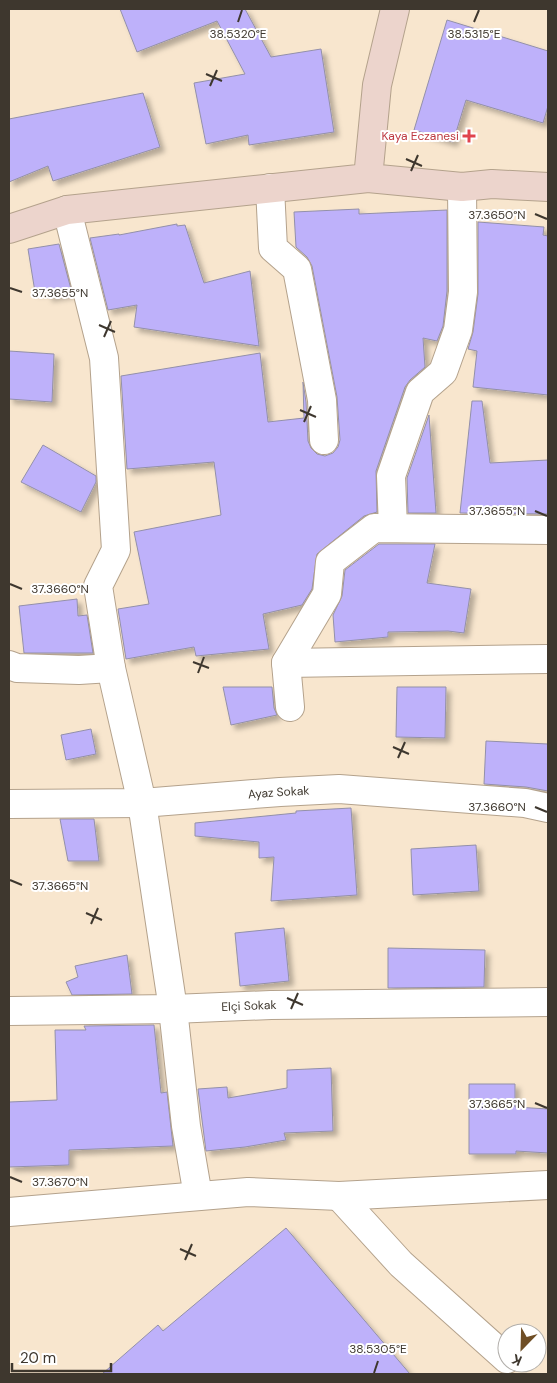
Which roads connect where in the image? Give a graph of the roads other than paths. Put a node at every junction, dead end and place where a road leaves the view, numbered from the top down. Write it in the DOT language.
graph roads {
  1 [pos="396,9"];
  2 [pos="368,178"];
  3 [pos="462,186"];
  4 [pos="548,187"];
  5 [pos="270,188"];
  6 [pos="67,210"];
  7 [pos="9,229"];
  8 [pos="324,440"];
  9 [pos="393,528"];
  10 [pos="548,530"];
  11 [pos="548,659"];
  12 [pos="286,663"];
  13 [pos="9,665"];
  14 [pos="111,668"];
  15 [pos="290,707"];
  16 [pos="142,803"];
  17 [pos="9,804"];
  18 [pos="548,808"];
  19 [pos="548,1002"];
  20 [pos="173,1009"];
  21 [pos="9,1011"];
  22 [pos="548,1185"];
  23 [pos="198,1196"];
  24 [pos="339,1196"];
  25 [pos="9,1212"];
  26 [pos="497,1350"];
  1 -- 2 [label="street"];
  2 -- 3 [label="street"];
  2 -- 5 [label="street"];
  3 -- 4 [label="street"];
  3 -- 9 [label="street"];
  5 -- 6 [label="street"];
  5 -- 8 [label="street"];
  6 -- 7 [label="street"];
  6 -- 14 [label="street"];
  9 -- 10 [label="street"];
  9 -- 12 [label="street"];
  11 -- 12 [label="street"];
  12 -- 15 [label="street"];
  13 -- 14 [label="street"];
  14 -- 16 [label="street"];
  16 -- 17 [label="street, Ayaz Sokak"];
  16 -- 18 [label="street, Ayaz Sokak"];
  16 -- 20 [label="street"];
  19 -- 20 [label="street, Elçi Sokak"];
  20 -- 21 [label="street, Elçi Sokak"];
  20 -- 23 [label="street"];
  22 -- 24 [label="street"];
  23 -- 24 [label="street"];
  23 -- 25 [label="street"];
  24 -- 26 [label="street"];
}
